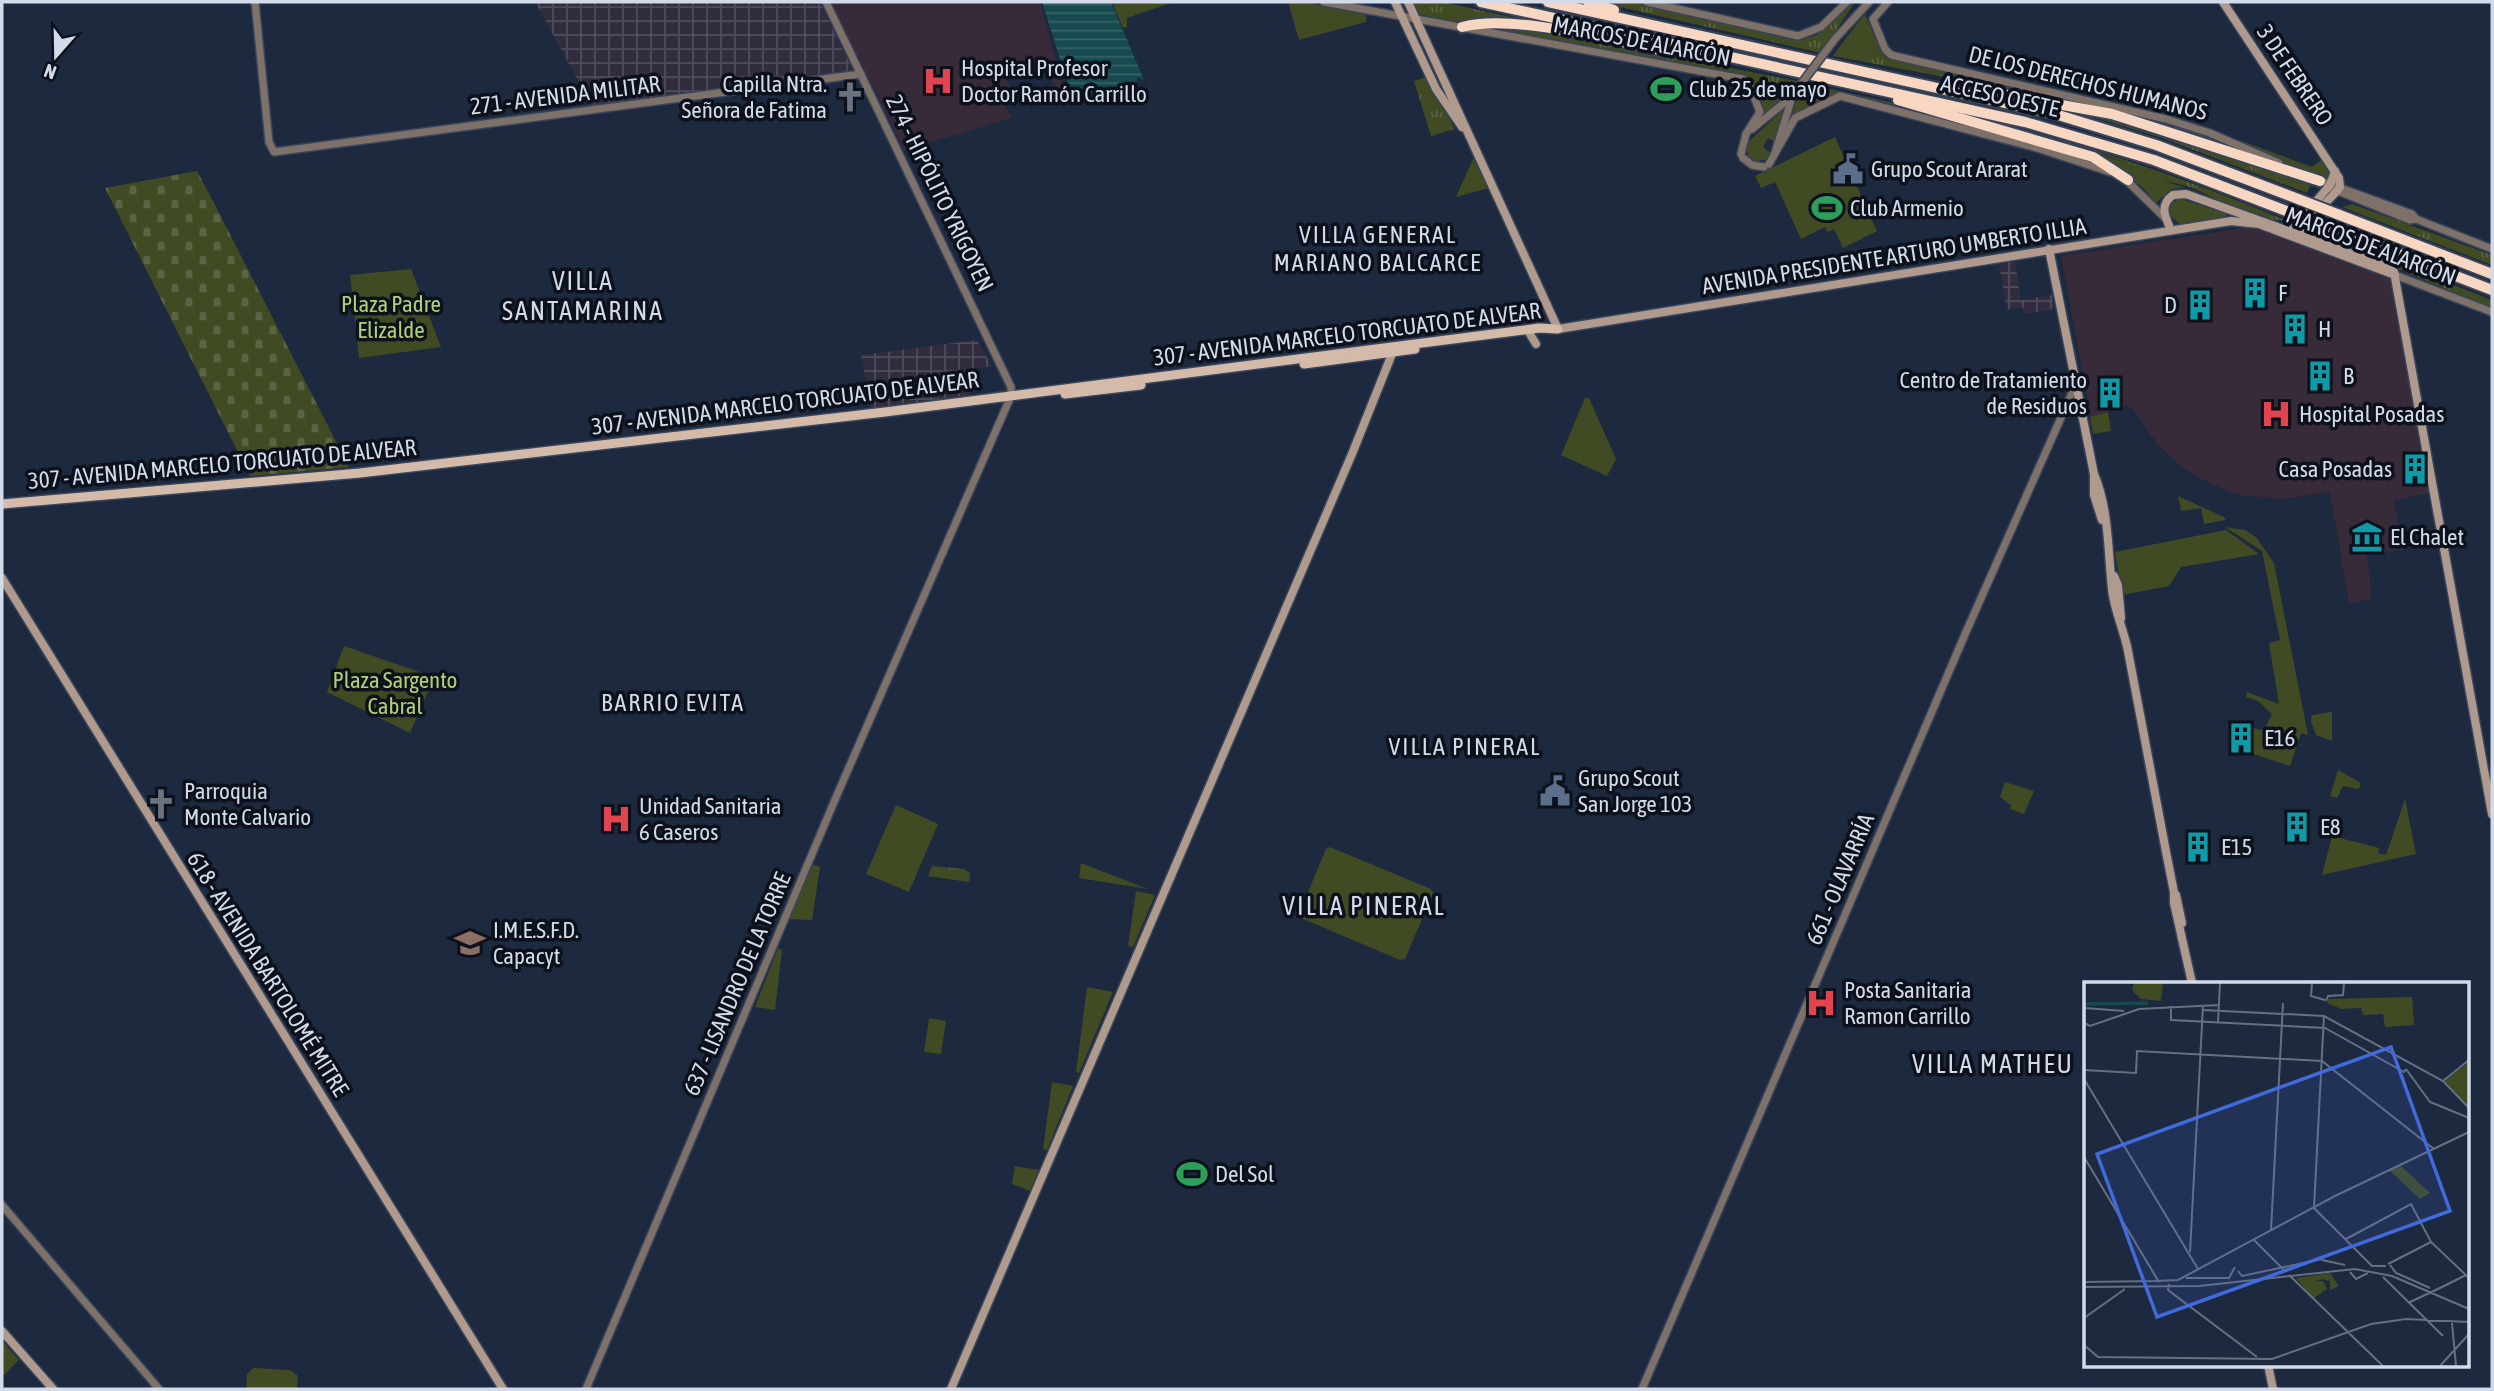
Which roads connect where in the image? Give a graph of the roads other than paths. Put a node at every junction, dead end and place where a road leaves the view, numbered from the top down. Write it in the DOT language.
graph roads {
  1 [pos="255,2"];
  2 [pos="826,2"];
  3 [pos="1324,2"];
  4 [pos="1395,2"];
  5 [pos="1408,2"];
  6 [pos="1481,2"];
  7 [pos="1548,2"];
  8 [pos="1588,2"];
  9 [pos="1647,2"];
  10 [pos="1847,2"];
  11 [pos="1860,2"];
  12 [pos="1869,2"];
  13 [pos="1888,2"];
  14 [pos="2223,2"];
  15 [pos="1409,19"];
  16 [pos="1851,19"];
  17 [pos="1660,26"];
  18 [pos="1462,27"];
  19 [pos="1717,56"];
  20 [pos="861,75"];
  21 [pos="1820,77"];
  22 [pos="1917,82"];
  23 [pos="1794,93"];
  24 [pos="1464,129"];
  25 [pos="1746,134"];
  26 [pos="1774,156"];
  27 [pos="2128,180"];
  28 [pos="2331,187"];
  29 [pos="2165,218"];
  30 [pos="2235,221"];
  31 [pos="2171,230"];
  32 [pos="2293,233"];
  33 [pos="2049,249"];
  34 [pos="2492,249"];
  35 [pos="2492,274"];
  36 [pos="2395,275"];
  37 [pos="2492,290"];
  38 [pos="2492,312"];
  39 [pos="1558,329"];
  40 [pos="1530,334"];
  41 [pos="1536,344"];
  42 [pos="1394,349"];
  43 [pos="2076,384"];
  44 [pos="1010,398"];
  45 [pos="2,506"];
  46 [pos="2,578"];
  47 [pos="2492,814"];
  48 [pos="2192,982"];
  49 [pos="2,1206"];
  50 [pos="2,1331"];
  51 [pos="2268,1366"];
  52 [pos="53,1389"];
  53 [pos="159,1389"];
  54 [pos="503,1389"];
  55 [pos="586,1389"];
  56 [pos="951,1389"];
  57 [pos="1642,1389"];
  58 [pos="2273,1389"];
  1 -- 20 [label="street, 271 - AVENIDA MILITAR"];
  2 -- 20 [label="street, 274 - HIPÓLITO YRIGOYEN"];
  3 -- 15 [label="street, MARCOS DE ALARCÓN"];
  4 -- 15 [label="main road"];
  5 -- 15 [label="main road"];
  6 -- 19 [label="highway, ACCESO OESTE"];
  7 -- 17 [label="highway, ACCESO OESTE"];
  8 -- 17 [label="highway"];
  9 -- 10 [label="street"];
  11 -- 16 [label="street"];
  12 -- 16 [label="street"];
  13 -- 28 [label="street, DE LOS DERECHOS HUMANOS"];
  14 -- 28 [label="main road, 3 DE FEBRERO"];
  15 -- 18 [label="street, MARCOS DE ALARCÓN"];
  15 -- 24 [label="main road"];
  15 -- 24 [label="main road"];
  16 -- 23 [label="street, bridge"];
  17 -- 22 [label="highway, ACCESO OESTE"];
  18 -- 19 [label="highway"];
  18 -- 25 [label="street, MARCOS DE ALARCÓN"];
  19 -- 21 [label="highway, ACCESO OESTE"];
  20 -- 44 [label="street, 274 - HIPÓLITO YRIGOYEN"];
  21 -- 27 [label="highway"];
  21 -- 37 [label="highway, ACCESO OESTE, bridge"];
  22 -- 28 [label="highway"];
  22 -- 35 [label="highway, ACCESO OESTE, bridge"];
  23 -- 25 [label="street"];
  23 -- 26 [label="street"];
  24 -- 39 [label="main road"];
  25 -- 26 [label="street, MARCOS DE ALARCÓN"];
  26 -- 27 [label="street, MARCOS DE ALARCÓN"];
  27 -- 29 [label="street, MARCOS DE ALARCÓN"];
  28 -- 32 [label="main road, 3 DE FEBRERO"];
  28 -- 34 [label="street, DE LOS DERECHOS HUMANOS"];
  29 -- 31 [label="main road, MARCOS DE ALARCÓN"];
  29 -- 32 [label="main road, MARCOS DE ALARCÓN"];
  30 -- 31 [label="main road, AVENIDA PRESIDENTE ARTURO UMBERTO ILLIA"];
  30 -- 32 [label="main road, MARCOS DE ALARCÓN"];
  31 -- 33 [label="main road, AVENIDA PRESIDENTE ARTURO UMBERTO ILLIA"];
  32 -- 36 [label="main road, MARCOS DE ALARCÓN"];
  32 -- 36 [label="main road, MARCOS DE ALARCÓN"];
  33 -- 39 [label="main road, AVENIDA PRESIDENTE ARTURO UMBERTO ILLIA"];
  33 -- 43 [label="main road"];
  36 -- 38 [label="street, MARCOS DE ALARCÓN"];
  36 -- 47 [label="main road"];
  39 -- 40 [label="main road, 307 - AVENIDA MARCELO TORCUATO DE ALVEAR"];
  39 -- 42 [label="main road, 307 - AVENIDA MARCELO TORCUATO DE ALVEAR"];
  40 -- 41 [label="main road"];
  40 -- 42 [label="main road, 307 - AVENIDA MARCELO TORCUATO DE ALVEAR"];
  42 -- 44 [label="main road, 307 - AVENIDA MARCELO TORCUATO DE ALVEAR"];
  42 -- 56 [label="main road"];
  43 -- 48 [label="main road"];
  43 -- 57 [label="street, 661 - OLAVARRÍA"];
  44 -- 45 [label="main road, 307 - AVENIDA MARCELO TORCUATO DE ALVEAR"];
  44 -- 55 [label="street, 637 - LISANDRO DE LA TORRE"];
  46 -- 54 [label="main road, 618 - AVENIDA BARTOLOMÉ MITRE"];
  49 -- 53 [label="street"];
  50 -- 52 [label="main road"];
  51 -- 58 [label="main road"];
}
